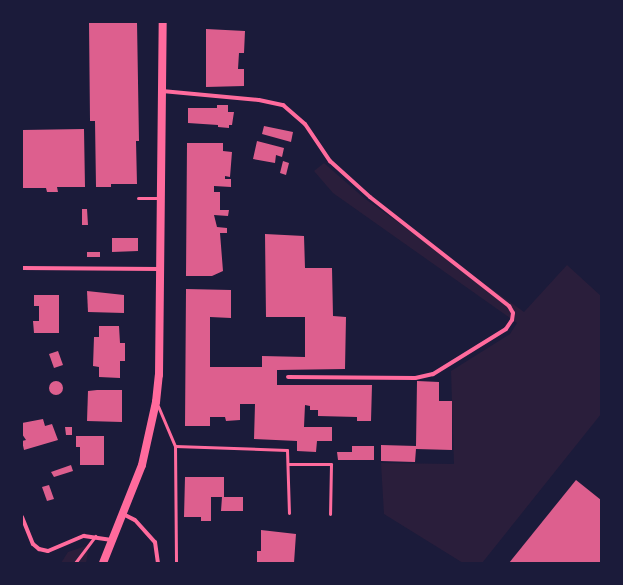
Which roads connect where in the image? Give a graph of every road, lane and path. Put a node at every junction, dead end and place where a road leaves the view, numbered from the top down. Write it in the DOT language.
graph roads {
  1 [pos="163,22"];
  2 [pos="162,91"];
  3 [pos="138,198"];
  4 [pos="162,198"];
  5 [pos="22,268"];
  6 [pos="160,269"];
  7 [pos="288,377"];
  8 [pos="156,402"];
  9 [pos="175,446"];
  10 [pos="288,464"];
  11 [pos="289,513"];
  12 [pos="123,514"];
  13 [pos="330,514"];
  14 [pos="22,517"];
  15 [pos="95,536"];
  16 [pos="112,540"];
  17 [pos="75,563"];
  18 [pos="103,563"];
  19 [pos="158,563"];
  20 [pos="176,563"];
  1 -- 2 [label="main road"];
  2 -- 4 [label="main road"];
  2 -- 7 [label="street"];
  3 -- 4 [label="lane"];
  4 -- 6 [label="main road"];
  5 -- 6 [label="street"];
  6 -- 8 [label="main road"];
  8 -- 9 [label="lane"];
  8 -- 12 [label="main road"];
  9 -- 10 [label="lane"];
  9 -- 20 [label="lane"];
  10 -- 11 [label="lane"];
  10 -- 13 [label="lane"];
  12 -- 16 [label="main road"];
  12 -- 19 [label="street"];
  14 -- 15 [label="street"];
  15 -- 16 [label="street"];
  15 -- 17 [label="lane"];
  16 -- 18 [label="main road"];
}
